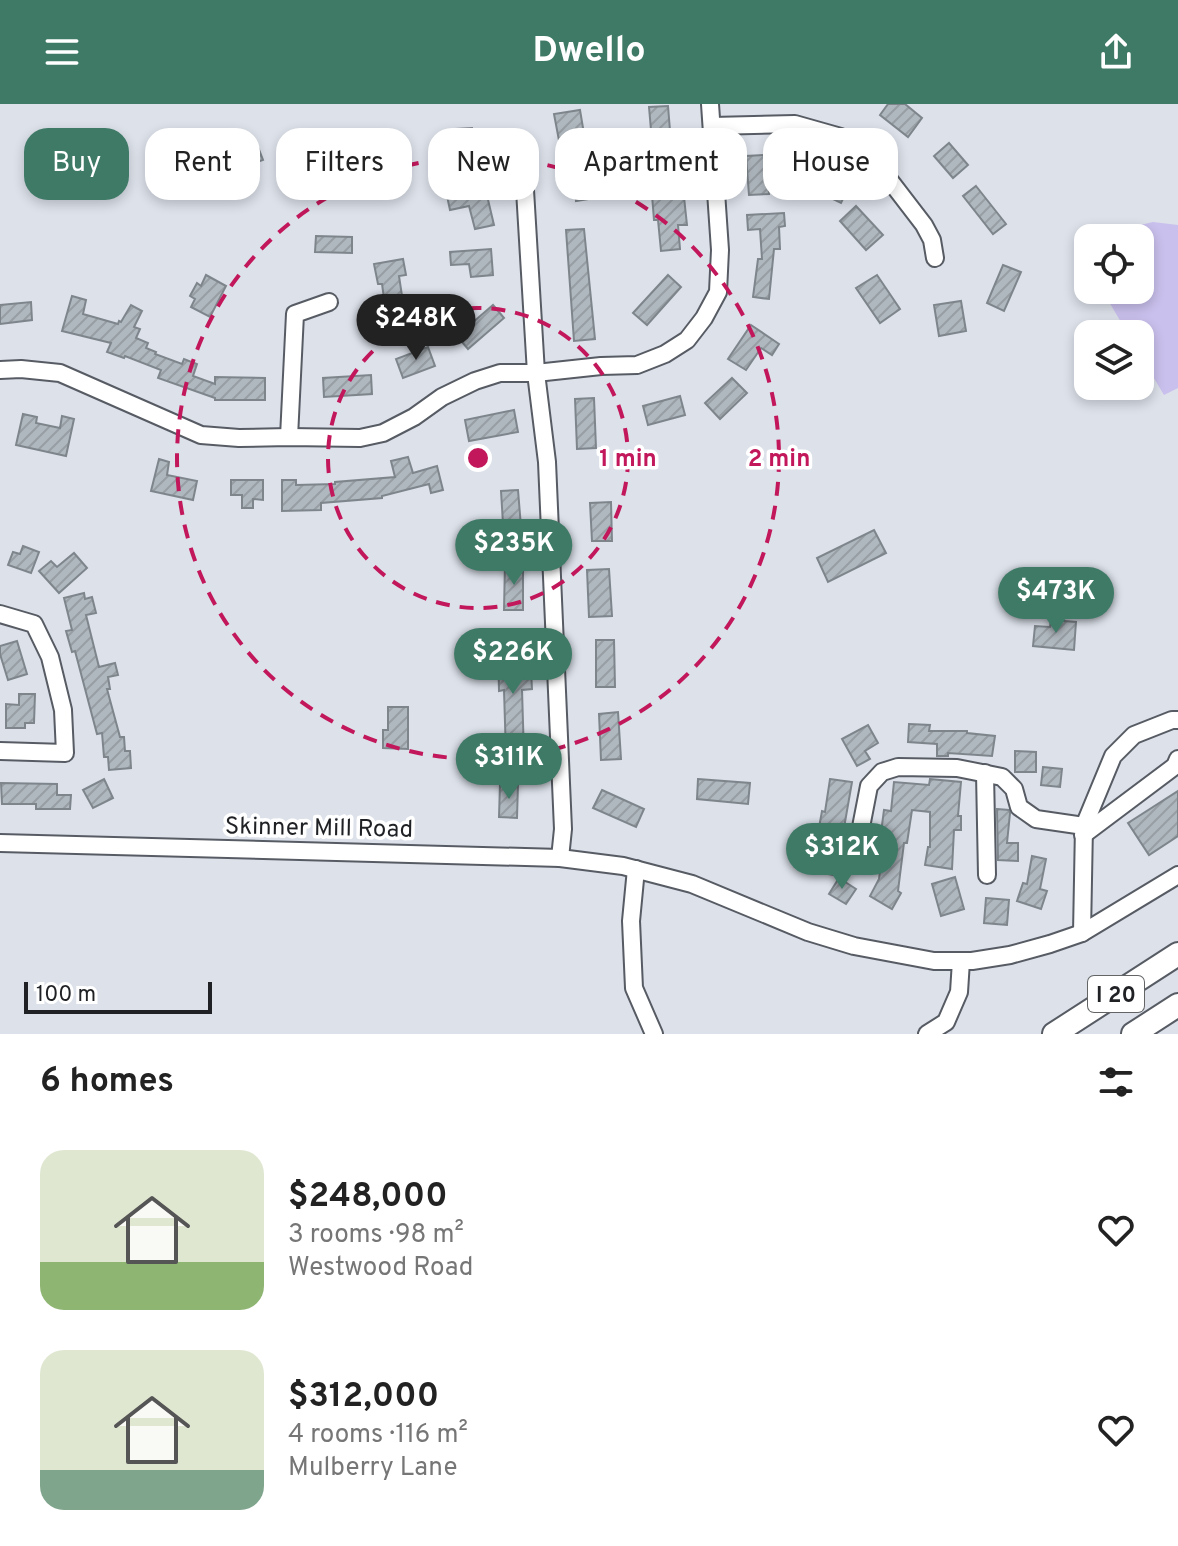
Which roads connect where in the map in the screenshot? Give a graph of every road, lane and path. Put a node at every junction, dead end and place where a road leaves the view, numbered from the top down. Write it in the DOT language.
graph roads {
  1 [pos="710,104"];
  2 [pos="712,126"];
  3 [pos="526,200"];
  4 [pos="935,258"];
  5 [pos="329,302"];
  6 [pos="0,370"];
  7 [pos="536,373"];
  8 [pos="289,437"];
  9 [pos="0,614"];
  10 [pos="1178,720"];
  11 [pos="0,751"];
  12 [pos="1178,759"];
  13 [pos="985,773"];
  14 [pos="1084,830"];
  15 [pos="0,843"];
  16 [pos="560,858"];
  17 [pos="855,858"];
  18 [pos="636,869"];
  19 [pos="987,875"];
  20 [pos="1178,875"];
  21 [pos="1082,933"];
  22 [pos="1178,954"];
  23 [pos="961,961"];
  24 [pos="1178,1005"];
  25 [pos="654,1034"];
  26 [pos="927,1034"];
  27 [pos="1054,1034"];
  28 [pos="1133,1034"];
  1 -- 2 [label="street"];
  2 -- 4 [label="street"];
  2 -- 7 [label="street"];
  3 -- 7 [label="street"];
  5 -- 8 [label="street"];
  6 -- 8 [label="street"];
  7 -- 8 [label="street"];
  7 -- 16 [label="street"];
  9 -- 11 [label="street"];
  10 -- 14 [label="street"];
  12 -- 14 [label="street"];
  13 -- 14 [label="street"];
  13 -- 17 [label="street"];
  13 -- 19 [label="street"];
  14 -- 21 [label="street"];
  15 -- 16 [label="street, Skinner Mill Road"];
  16 -- 18 [label="street, Skinner Mill Road"];
  18 -- 23 [label="street, Skinner Mill Road"];
  18 -- 25 [label="street"];
  20 -- 21 [label="street, Skinner Mill Road"];
  21 -- 23 [label="street, Skinner Mill Road"];
  22 -- 27 [label="highway, I 20"];
  23 -- 26 [label="street"];
  24 -- 28 [label="highway, I 20"];
}
